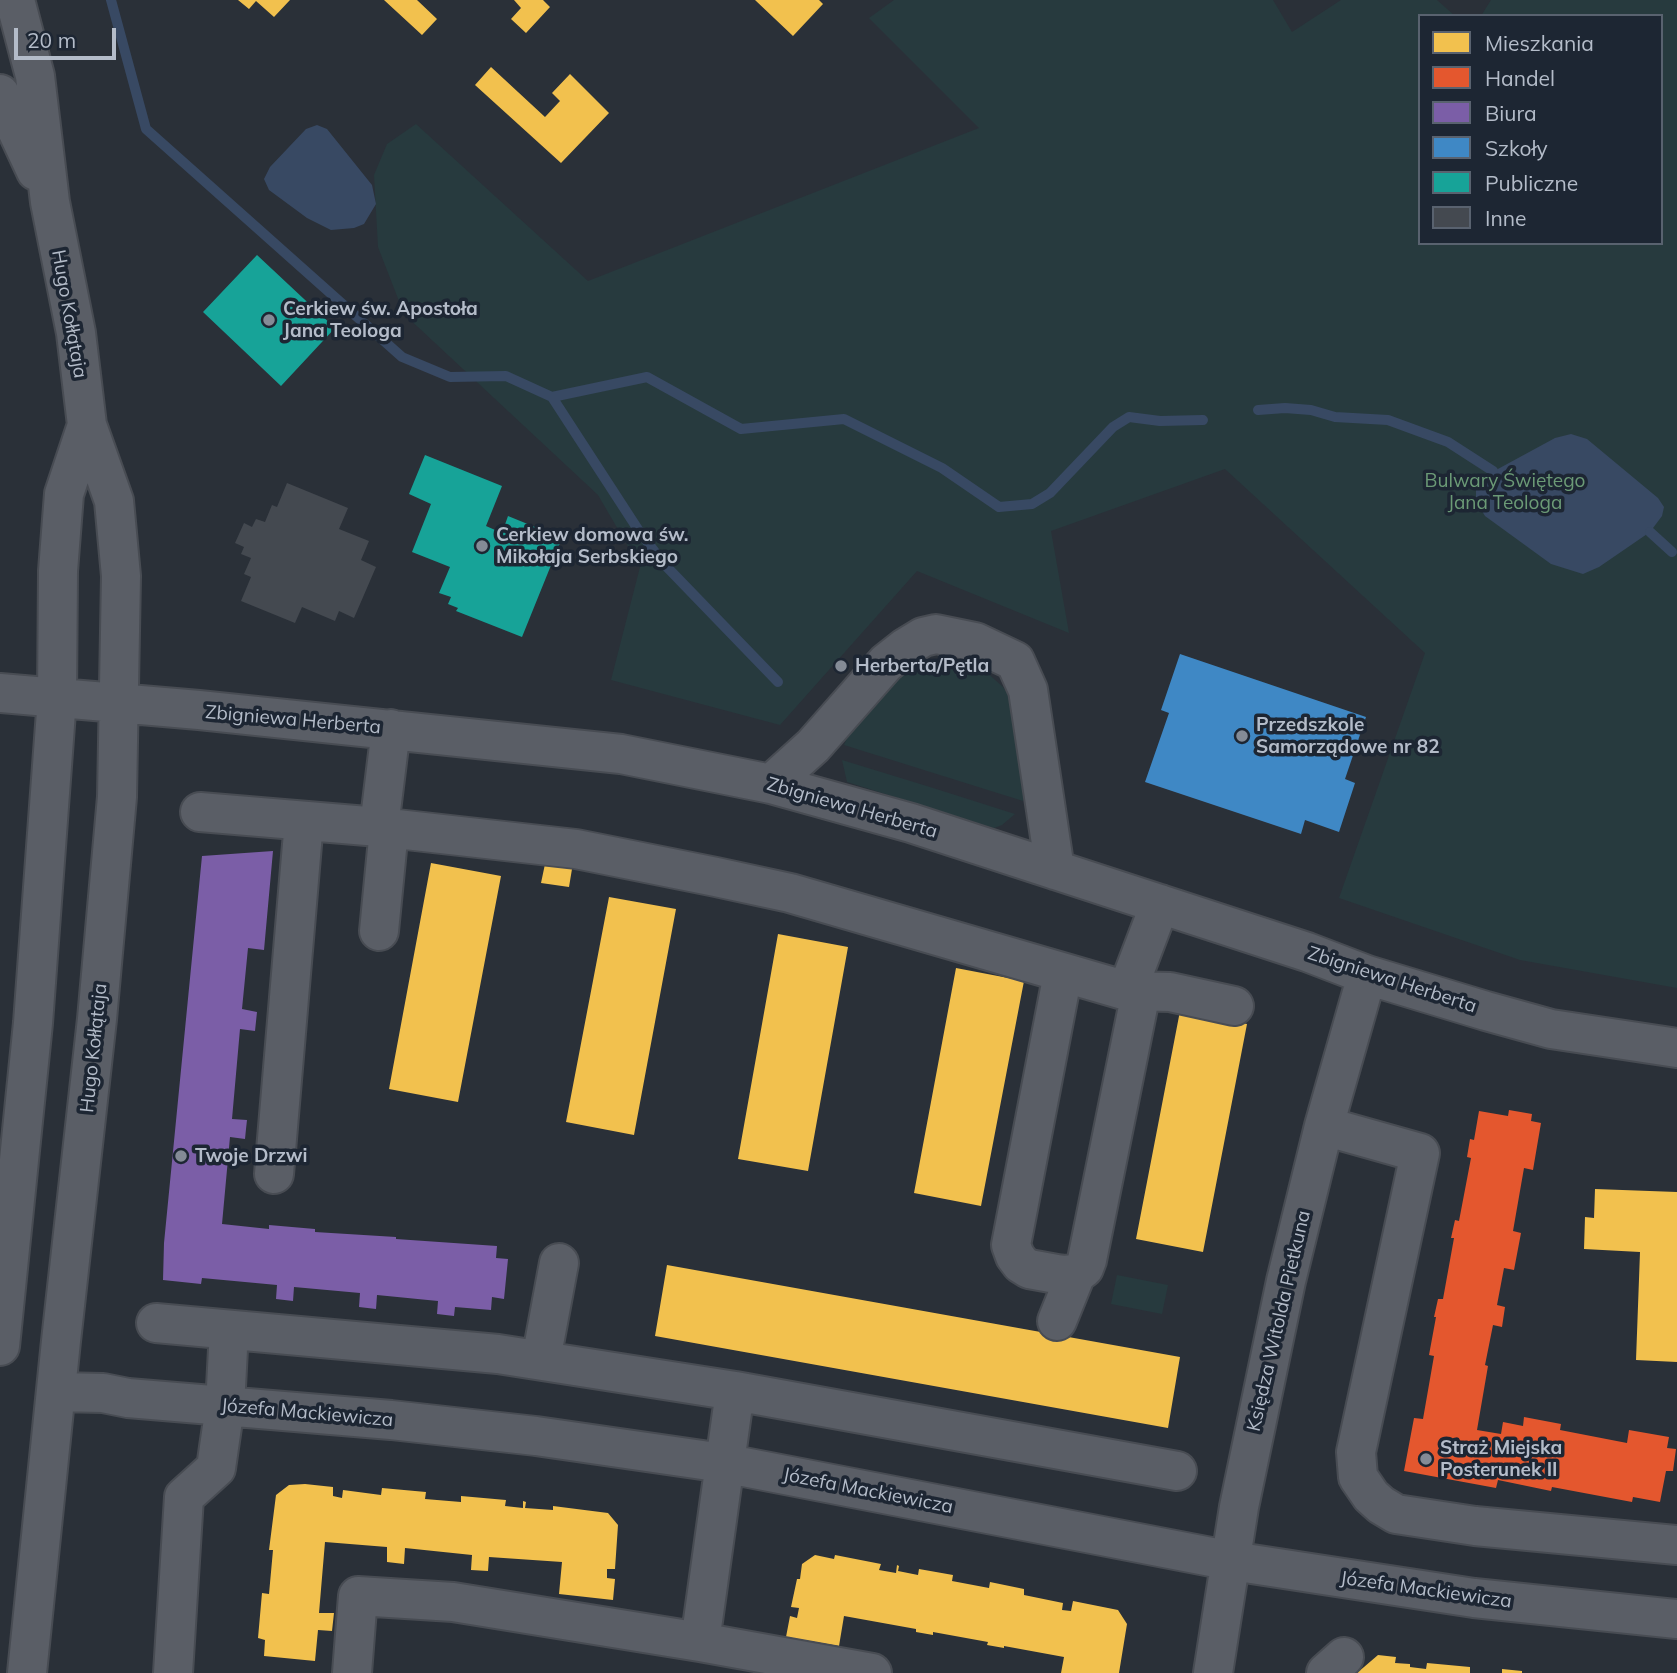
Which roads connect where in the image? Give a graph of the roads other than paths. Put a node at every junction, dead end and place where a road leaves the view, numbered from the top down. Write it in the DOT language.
graph roads {
  1 [pos="15,0"];
  2 [pos="0,94"];
  3 [pos="50,202"];
  4 [pos="87,425"];
  5 [pos="0,693"];
  6 [pos="57,698"];
  7 [pos="120,704"];
  8 [pos="391,729"];
  9 [pos="771,784"];
  10 [pos="200,812"];
  11 [pos="304,821"];
  12 [pos="384,828"];
  13 [pos="1055,870"];
  14 [pos="1160,904"];
  15 [pos="379,931"];
  16 [pos="1063,974"];
  17 [pos="1367,975"];
  18 [pos="1134,991"];
  19 [pos="1234,1006"];
  20 [pos="1677,1048"];
  21 [pos="1324,1126"];
  22 [pos="274,1174"];
  23 [pos="559,1263"];
  24 [pos="1076,1274"];
  25 [pos="1057,1321"];
  26 [pos="156,1323"];
  27 [pos="229,1330"];
  28 [pos="0,1346"];
  29 [pos="541,1360"];
  30 [pos="735,1391"];
  31 [pos="56,1392"];
  32 [pos="225,1406"];
  33 [pos="723,1463"];
  34 [pos="1177,1471"];
  35 [pos="1677,1545"];
  36 [pos="1232,1561"];
  37 [pos="1677,1619"];
  38 [pos="700,1642"];
  39 [pos="27,1673"];
  40 [pos="173,1673"];
  41 [pos="352,1673"];
  42 [pos="872,1673"];
  43 [pos="1213,1673"];
  1 -- 3 [label="street, Hugo Kołłątaja"];
  2 -- 3 [label="street, Hugo Kołłątaja"];
  3 -- 4 [label="street, Hugo Kołłątaja"];
  4 -- 6 [label="street, Hugo Kołłątaja"];
  4 -- 7 [label="street, Hugo Kołłątaja"];
  5 -- 6 [label="street, Zbigniewa Herberta"];
  6 -- 7 [label="street, Zbigniewa Herberta"];
  6 -- 28 [label="street, Hugo Kołłątaja"];
  7 -- 8 [label="street, Zbigniewa Herberta"];
  7 -- 31 [label="street, Hugo Kołłątaja"];
  8 -- 9 [label="street, Zbigniewa Herberta"];
  8 -- 12 [label="street"];
  9 -- 13 [label="street, Zbigniewa Herberta"];
  9 -- 13 [label="street"];
  10 -- 11 [label="street"];
  11 -- 12 [label="street"];
  11 -- 22 [label="street"];
  12 -- 15 [label="street"];
  12 -- 16 [label="street"];
  13 -- 14 [label="street, Zbigniewa Herberta"];
  14 -- 17 [label="street, Zbigniewa Herberta"];
  14 -- 18 [label="street"];
  16 -- 18 [label="street"];
  16 -- 24 [label="street"];
  17 -- 20 [label="street, Zbigniewa Herberta"];
  17 -- 21 [label="street, Księdza Witolda Pietkuna"];
  18 -- 19 [label="street"];
  18 -- 24 [label="street"];
  21 -- 35 [label="street"];
  21 -- 36 [label="street, Księdza Witolda Pietkuna"];
  23 -- 29 [label="street"];
  24 -- 25 [label="street"];
  26 -- 27 [label="street"];
  27 -- 29 [label="street"];
  27 -- 32 [label="street"];
  29 -- 30 [label="street"];
  30 -- 33 [label="street"];
  30 -- 34 [label="street"];
  31 -- 32 [label="street, Józefa Mackiewicza"];
  31 -- 39 [label="street, Hugo Kołłątaja"];
  32 -- 33 [label="street, Józefa Mackiewicza"];
  32 -- 40 [label="street"];
  33 -- 36 [label="street, Józefa Mackiewicza"];
  33 -- 38 [label="street"];
  36 -- 37 [label="street, Józefa Mackiewicza"];
  36 -- 43 [label="street, Księdza Witolda Pietkuna"];
  38 -- 41 [label="street"];
  38 -- 42 [label="street"];
}
